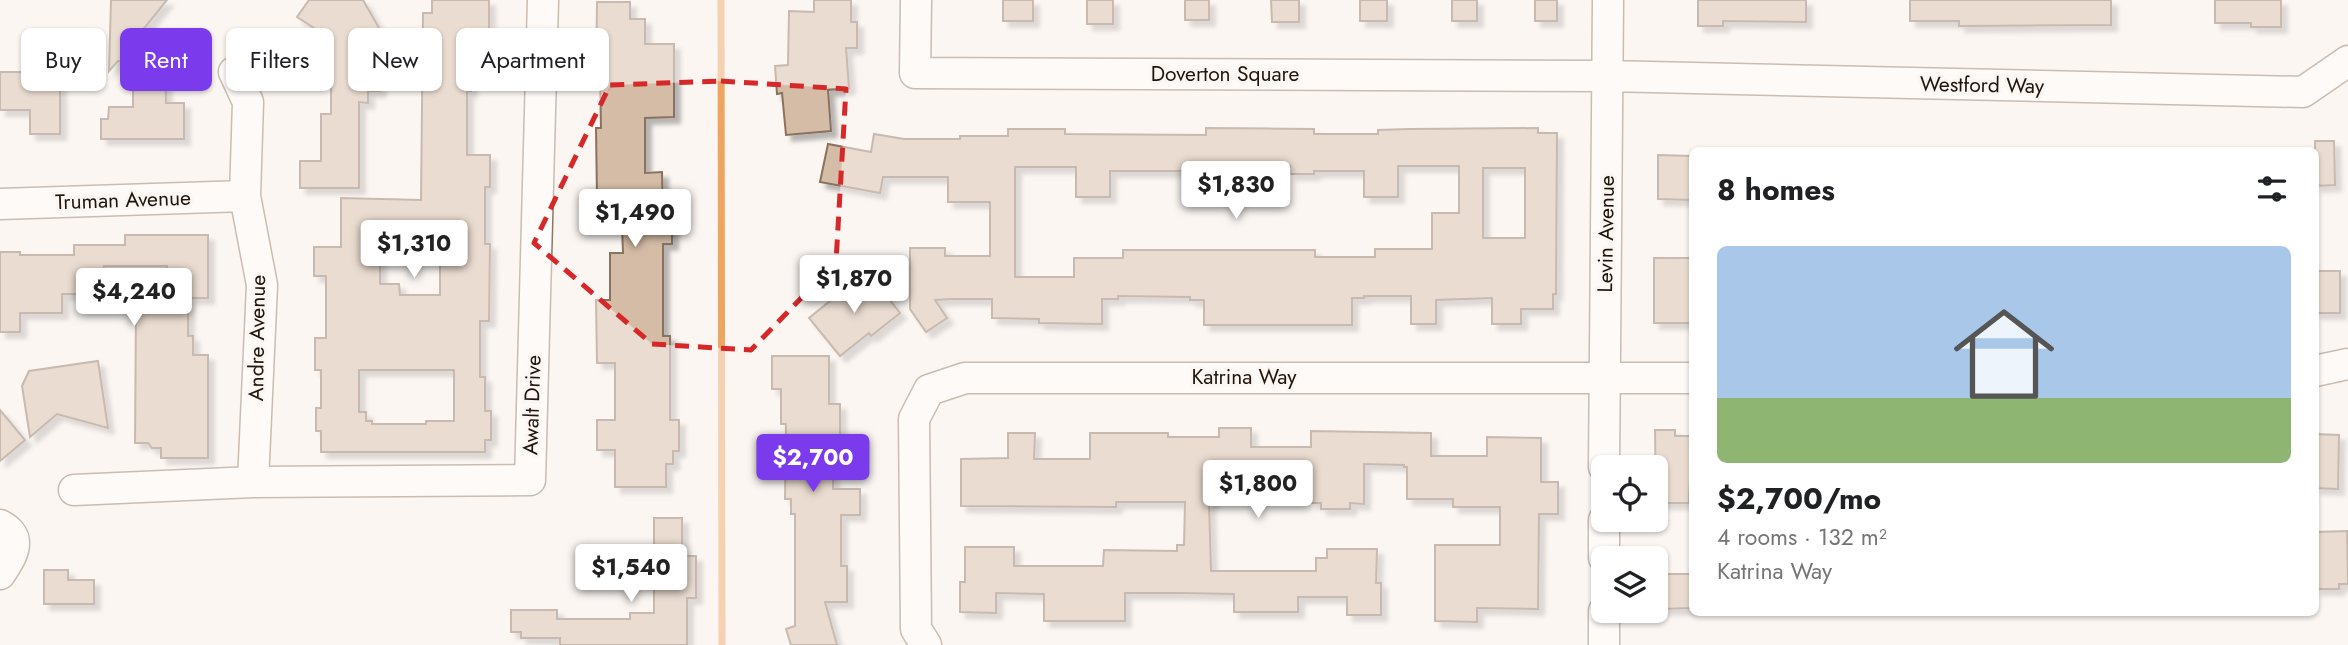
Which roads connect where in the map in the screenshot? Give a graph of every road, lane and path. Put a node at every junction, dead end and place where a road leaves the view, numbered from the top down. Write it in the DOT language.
graph roads {
  1 [pos="543,0"];
  2 [pos="916,0"];
  3 [pos="1608,0"];
  4 [pos="2348,61"];
  5 [pos="1607,76"];
  6 [pos="243,91"];
  7 [pos="245,196"];
  8 [pos="0,204"];
  9 [pos="2348,363"];
  10 [pos="2319,370"];
  11 [pos="1689,378"];
  12 [pos="1604,379"];
  13 [pos="1604,455"];
  14 [pos="253,482"];
  15 [pos="74,490"];
  16 [pos="0,525"];
  17 [pos="0,574"];
  18 [pos="1604,623"];
  19 [pos="926,645"];
  20 [pos="1604,645"];
  1 -- 14 [label="street, Awalt Drive"];
  2 -- 5 [label="street, Doverton Square"];
  3 -- 5 [label="street, Levin Avenue"];
  4 -- 5 [label="street, Westford Way"];
  5 -- 12 [label="street, Levin Avenue"];
  6 -- 7 [label="street, Andre Avenue"];
  7 -- 8 [label="street, Truman Avenue"];
  7 -- 14 [label="street, Andre Avenue"];
  9 -- 10 [label="street"];
  11 -- 12 [label="street, Katrina Way"];
  12 -- 13 [label="street, Levin Avenue"];
  12 -- 19 [label="street, Katrina Way"];
  14 -- 15 [label="street, Awalt Drive"];
  16 -- 17 [label="street"];
  18 -- 20 [label="street"];
}
